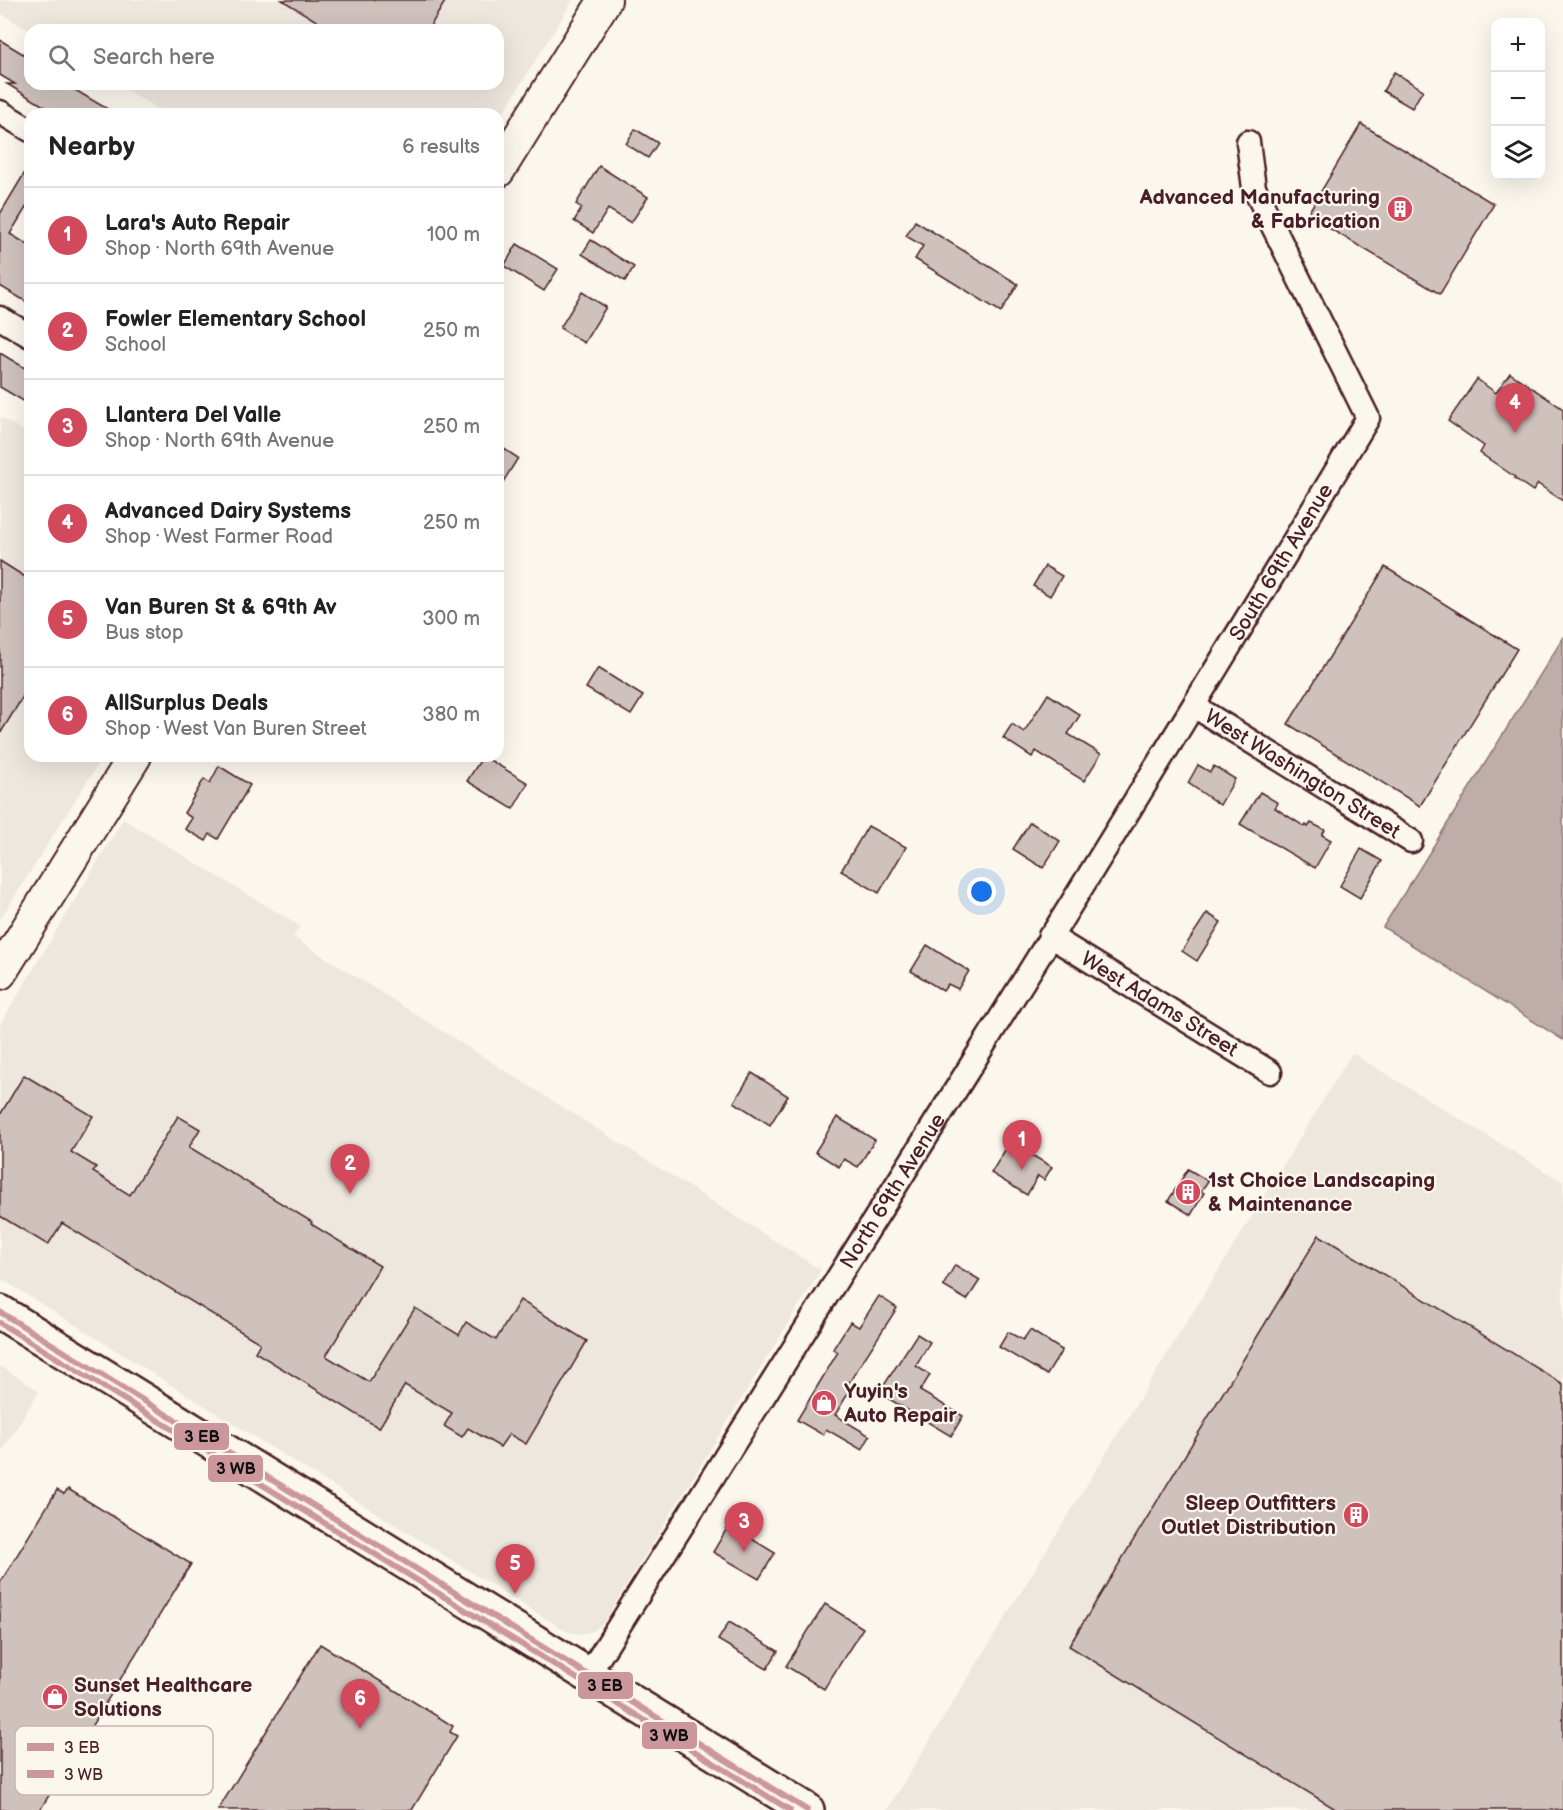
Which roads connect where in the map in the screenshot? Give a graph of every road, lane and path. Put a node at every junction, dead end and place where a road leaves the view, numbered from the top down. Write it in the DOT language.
graph roads {
  1 [pos="604,0"];
  2 [pos="0,112"];
  3 [pos="24,126"];
  4 [pos="1248,142"];
  5 [pos="504,161"];
  6 [pos="0,318"];
  7 [pos="24,332"];
  8 [pos="1194,706"];
  9 [pos="131,762"];
  10 [pos="1411,841"];
  11 [pos="1050,936"];
  12 [pos="0,973"];
  13 [pos="1270,1072"];
  14 [pos="0,1312"];
  15 [pos="588,1675"];
  16 [pos="807,1810"];
  1 -- 5 [label="main road"];
  2 -- 3 [label="street"];
  4 -- 8 [label="street, South 69th Avenue"];
  6 -- 7 [label="street"];
  8 -- 10 [label="street, West Washington Street"];
  8 -- 11 [label="street, North 69th Avenue"];
  9 -- 12 [label="main road"];
  11 -- 13 [label="street, West Adams Street"];
  11 -- 15 [label="street, North 69th Avenue"];
  14 -- 15 [label="main road"];
  15 -- 16 [label="main road"];
}
